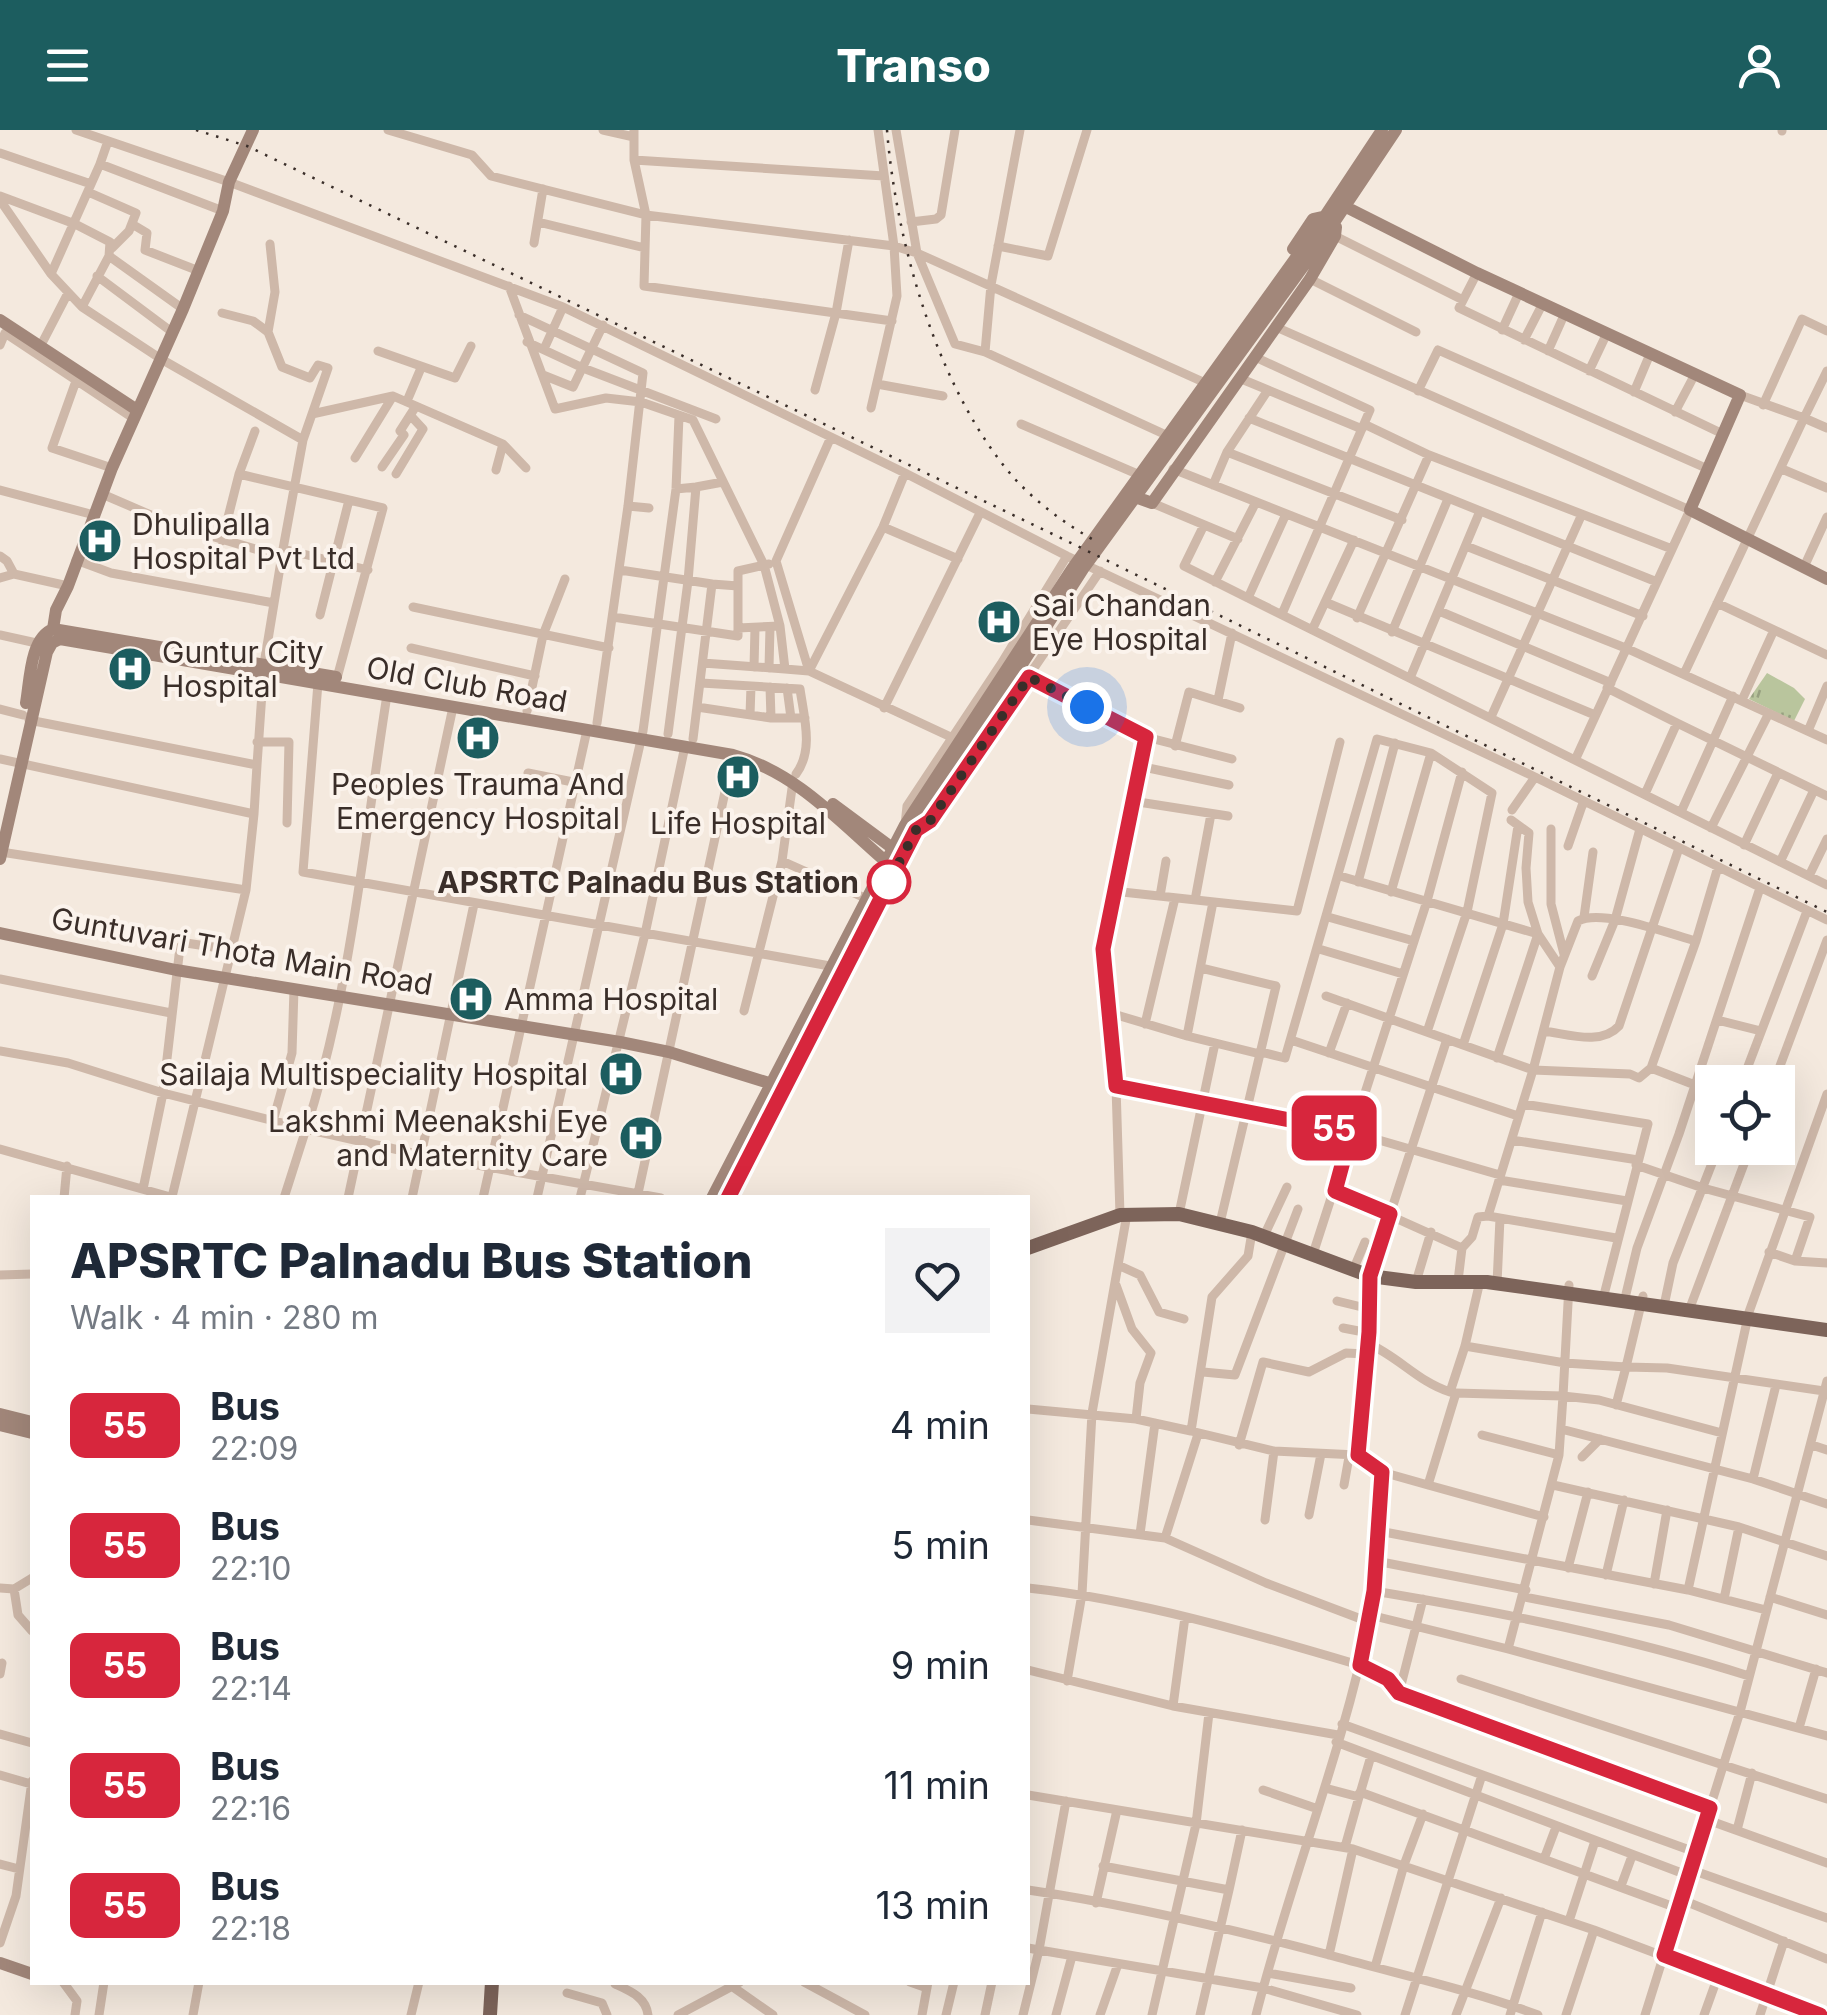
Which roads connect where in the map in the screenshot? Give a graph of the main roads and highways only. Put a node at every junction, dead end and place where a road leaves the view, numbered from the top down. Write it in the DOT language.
graph roads {
  1 [pos="1030,1250"];
  2 [pos="1569,1288"];
  3 [pos="1642,1300"];
  4 [pos="1748,1317"];
  5 [pos="1827,1322"];
  6 [pos="1827,1330"];
  7 [pos="483,1985"];
  8 [pos="492,1985"];
  9 [pos="481,2015"];
  10 [pos="490,2015"];
  1 -- 2 [label="main road"];
  2 -- 3 [label="main road"];
  2 -- 3 [label="main road"];
  3 -- 4 [label="main road"];
  3 -- 4 [label="main road"];
  4 -- 5 [label="main road"];
  4 -- 6 [label="main road"];
  7 -- 9 [label="main road"];
  8 -- 10 [label="main road"];
}
